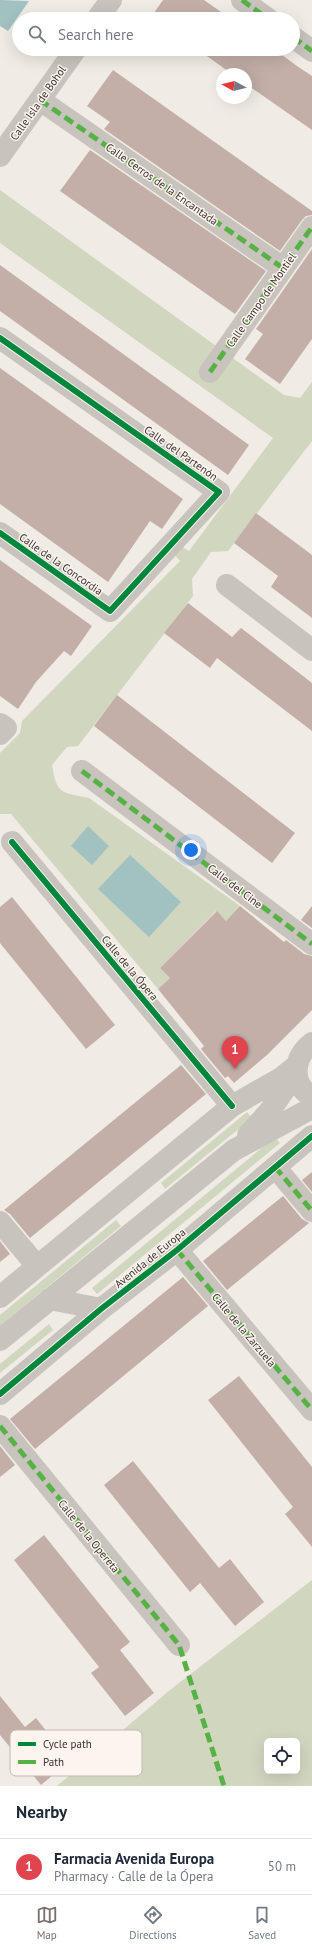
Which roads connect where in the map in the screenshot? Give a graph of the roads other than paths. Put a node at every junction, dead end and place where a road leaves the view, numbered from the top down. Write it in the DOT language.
graph roads {
  1 [pos="111,0"];
  2 [pos="242,0"];
  3 [pos="102,12"];
  4 [pos="258,12"];
  5 [pos="300,42"];
  6 [pos="312,51"];
  7 [pos="71,56"];
  8 [pos="40,100"];
  9 [pos="0,156"];
  10 [pos="312,227"];
  11 [pos="283,268"];
  12 [pos="0,338"];
  13 [pos="210,372"];
  14 [pos="0,533"];
  15 [pos="227,585"];
  16 [pos="110,611"];
  17 [pos="312,650"];
  18 [pos="82,771"];
  19 [pos="12,842"];
  20 [pos="312,944"];
  21 [pos="312,1043"];
  22 [pos="296,1070"];
  23 [pos="312,1097"];
  24 [pos="232,1106"];
  25 [pos="312,1108"];
  26 [pos="312,1136"];
  27 [pos="234,1150"];
  28 [pos="275,1167"];
  29 [pos="142,1182"];
  30 [pos="312,1210"];
  31 [pos="0,1222"];
  32 [pos="136,1228"];
  33 [pos="177,1250"];
  34 [pos="37,1266"];
  35 [pos="0,1297"];
  36 [pos="50,1299"];
  37 [pos="101,1309"];
  38 [pos="0,1340"];
  39 [pos="0,1394"];
  40 [pos="312,1410"];
  41 [pos="0,1426"];
  42 [pos="179,1645"];
  1 -- 3 [label="street"];
  2 -- 4 [label="street"];
  5 -- 6 [label="street"];
  7 -- 8 [label="street, Calle Isla de Bohol"];
  8 -- 9 [label="street, Calle Isla de Bohol"];
  8 -- 11 [label="street, Calle Cerros de la Encantada"];
  10 -- 11 [label="street, Calle Campo de Montiel"];
  11 -- 13 [label="street, Calle Campo de Montiel"];
  12 -- 16 [label="street, Calle del Partenón"];
  14 -- 16 [label="street, Calle de la Concordia"];
  15 -- 17 [label="street"];
  18 -- 20 [label="street, Calle del Cine"];
  19 -- 24 [label="street, Calle de la Ópera"];
  21 -- 22 [label="street"];
  22 -- 23 [label="street"];
  22 -- 24 [label="street"];
  22 -- 27 [label="street"];
  24 -- 29 [label="street"];
  25 -- 27 [label="street"];
  26 -- 28 [label="street, Avenida de Europa"];
  27 -- 32 [label="street"];
  28 -- 30 [label="street"];
  28 -- 33 [label="street, Avenida de Europa"];
  29 -- 32 [label="street"];
  29 -- 34 [label="street"];
  31 -- 34 [label="street"];
  32 -- 36 [label="street"];
  33 -- 37 [label="street, Avenida de Europa"];
  33 -- 40 [label="street, Calle de la Zarzuela"];
  34 -- 35 [label="street"];
  36 -- 37 [label="street"];
  36 -- 38 [label="street"];
  37 -- 39 [label="street, Avenida de Europa"];
  41 -- 42 [label="street, Calle de la Opereta"];
}
